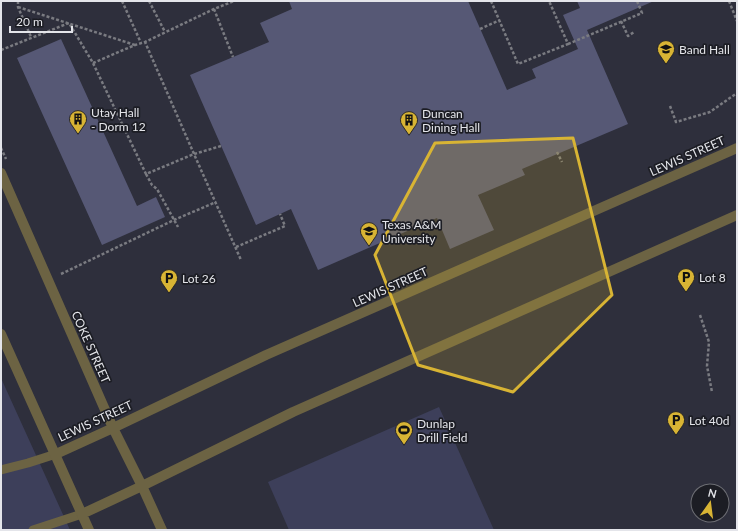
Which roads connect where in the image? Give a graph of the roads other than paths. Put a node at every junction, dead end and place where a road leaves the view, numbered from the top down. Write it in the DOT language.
graph roads {
  1 [pos="737,148"];
  2 [pos="1,173"];
  3 [pos="737,215"];
  4 [pos="1,334"];
  5 [pos="113,428"];
  6 [pos="56,454"];
  7 [pos="1,470"];
  8 [pos="142,486"];
  9 [pos="82,514"];
  10 [pos="33,530"];
  11 [pos="89,530"];
  12 [pos="162,530"];
  1 -- 5 [label="street, LEWIS STREET"];
  2 -- 5 [label="street, COKE STREET"];
  3 -- 8 [label="street"];
  4 -- 6 [label="street"];
  5 -- 6 [label="street, LEWIS STREET"];
  5 -- 8 [label="street, COKE STREET"];
  6 -- 7 [label="lane"];
  6 -- 9 [label="street"];
  8 -- 9 [label="street"];
  8 -- 12 [label="street, COKE STREET"];
  9 -- 10 [label="lane"];
  9 -- 11 [label="street"];
}
